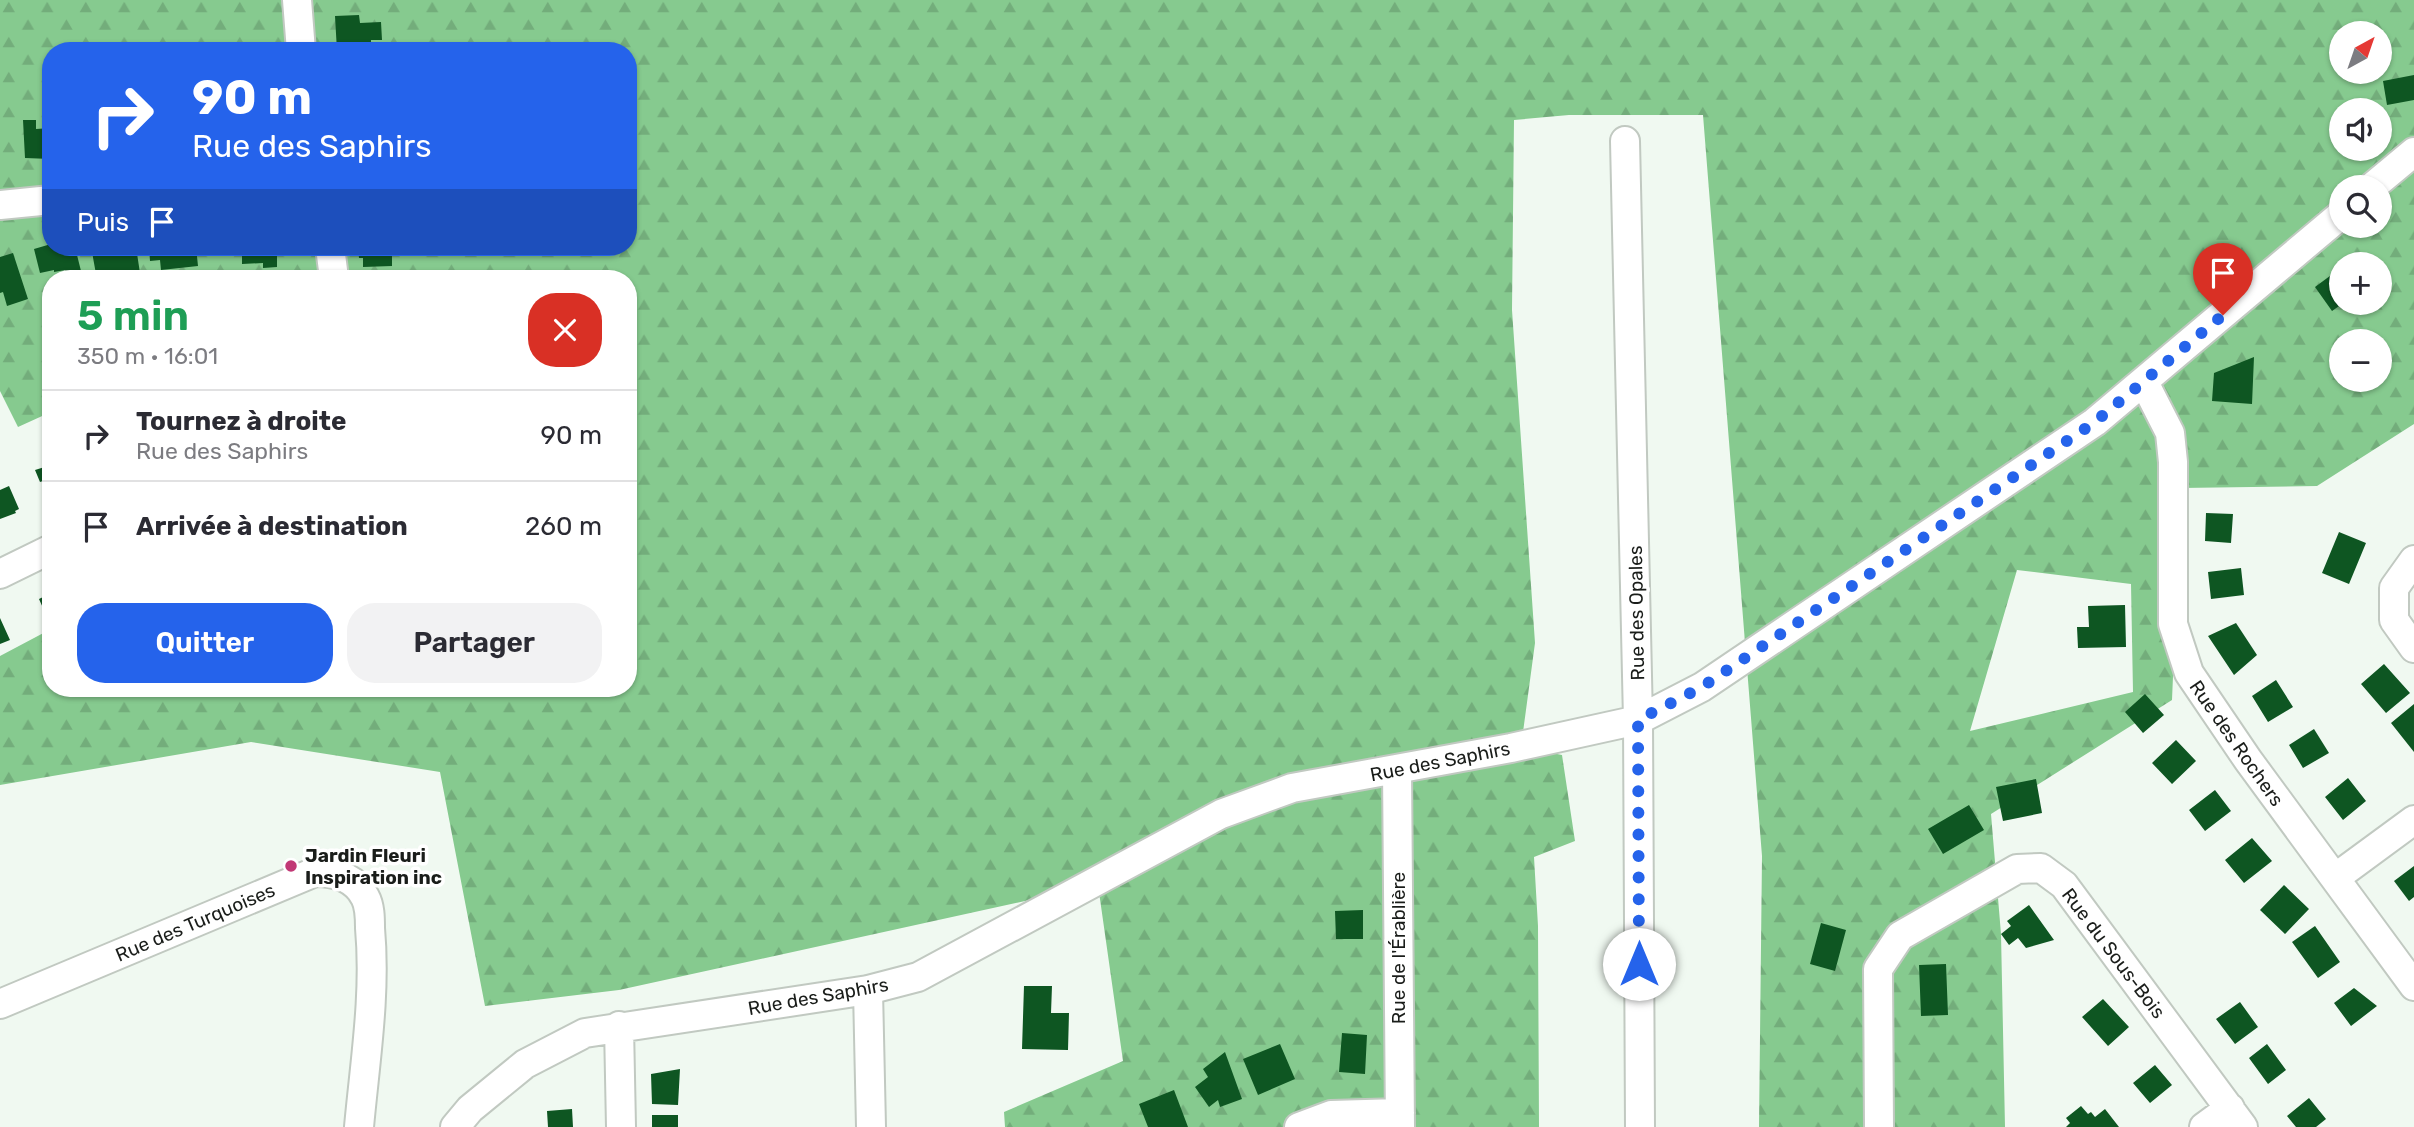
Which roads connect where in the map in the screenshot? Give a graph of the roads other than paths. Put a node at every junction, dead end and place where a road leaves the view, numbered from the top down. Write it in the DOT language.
graph roads {
  1 [pos="296,0"];
  2 [pos="300,42"];
  3 [pos="1625,141"];
  4 [pos="2414,152"];
  5 [pos="2386,175"];
  6 [pos="42,201"];
  7 [pos="0,205"];
  8 [pos="2329,225"];
  9 [pos="2144,382"];
  10 [pos="42,553"];
  11 [pos="2414,560"];
  12 [pos="0,574"];
  13 [pos="2414,648"];
  14 [pos="1638,720"];
  15 [pos="1397,769"];
  16 [pos="2414,820"];
  17 [pos="2335,878"];
  18 [pos="2414,986"];
  19 [pos="868,990"];
  20 [pos="0,1004"];
  21 [pos="619,1026"];
  22 [pos="2237,1118"];
  23 [pos="1400,1120"];
  24 [pos="359,1127"];
  25 [pos="455,1127"];
  26 [pos="621,1127"];
  27 [pos="871,1127"];
  28 [pos="1299,1127"];
  29 [pos="1640,1127"];
  30 [pos="1879,1127"];
  31 [pos="2203,1127"];
  1 -- 2 [label="street"];
  3 -- 14 [label="street, Rue des Opales"];
  4 -- 5 [label="street"];
  6 -- 7 [label="street"];
  8 -- 9 [label="street, Rue des Saphirs"];
  9 -- 14 [label="street, Rue des Saphirs"];
  9 -- 17 [label="street, Rue des Rochers"];
  10 -- 12 [label="street"];
  11 -- 13 [label="street"];
  14 -- 15 [label="street, Rue des Saphirs"];
  14 -- 29 [label="street, Rue des Opales"];
  15 -- 19 [label="street, Rue des Saphirs"];
  15 -- 23 [label="street, Rue de l'Érablière"];
  16 -- 17 [label="street"];
  17 -- 18 [label="street, Rue des Rochers"];
  19 -- 21 [label="street, Rue des Saphirs"];
  19 -- 27 [label="street"];
  20 -- 24 [label="street, Rue des Turquoises"];
  21 -- 25 [label="street, Rue des Saphirs"];
  21 -- 26 [label="street"];
  22 -- 30 [label="street, Rue du Sous-Bois"];
  22 -- 31 [label="street"];
  23 -- 28 [label="street"];
}
